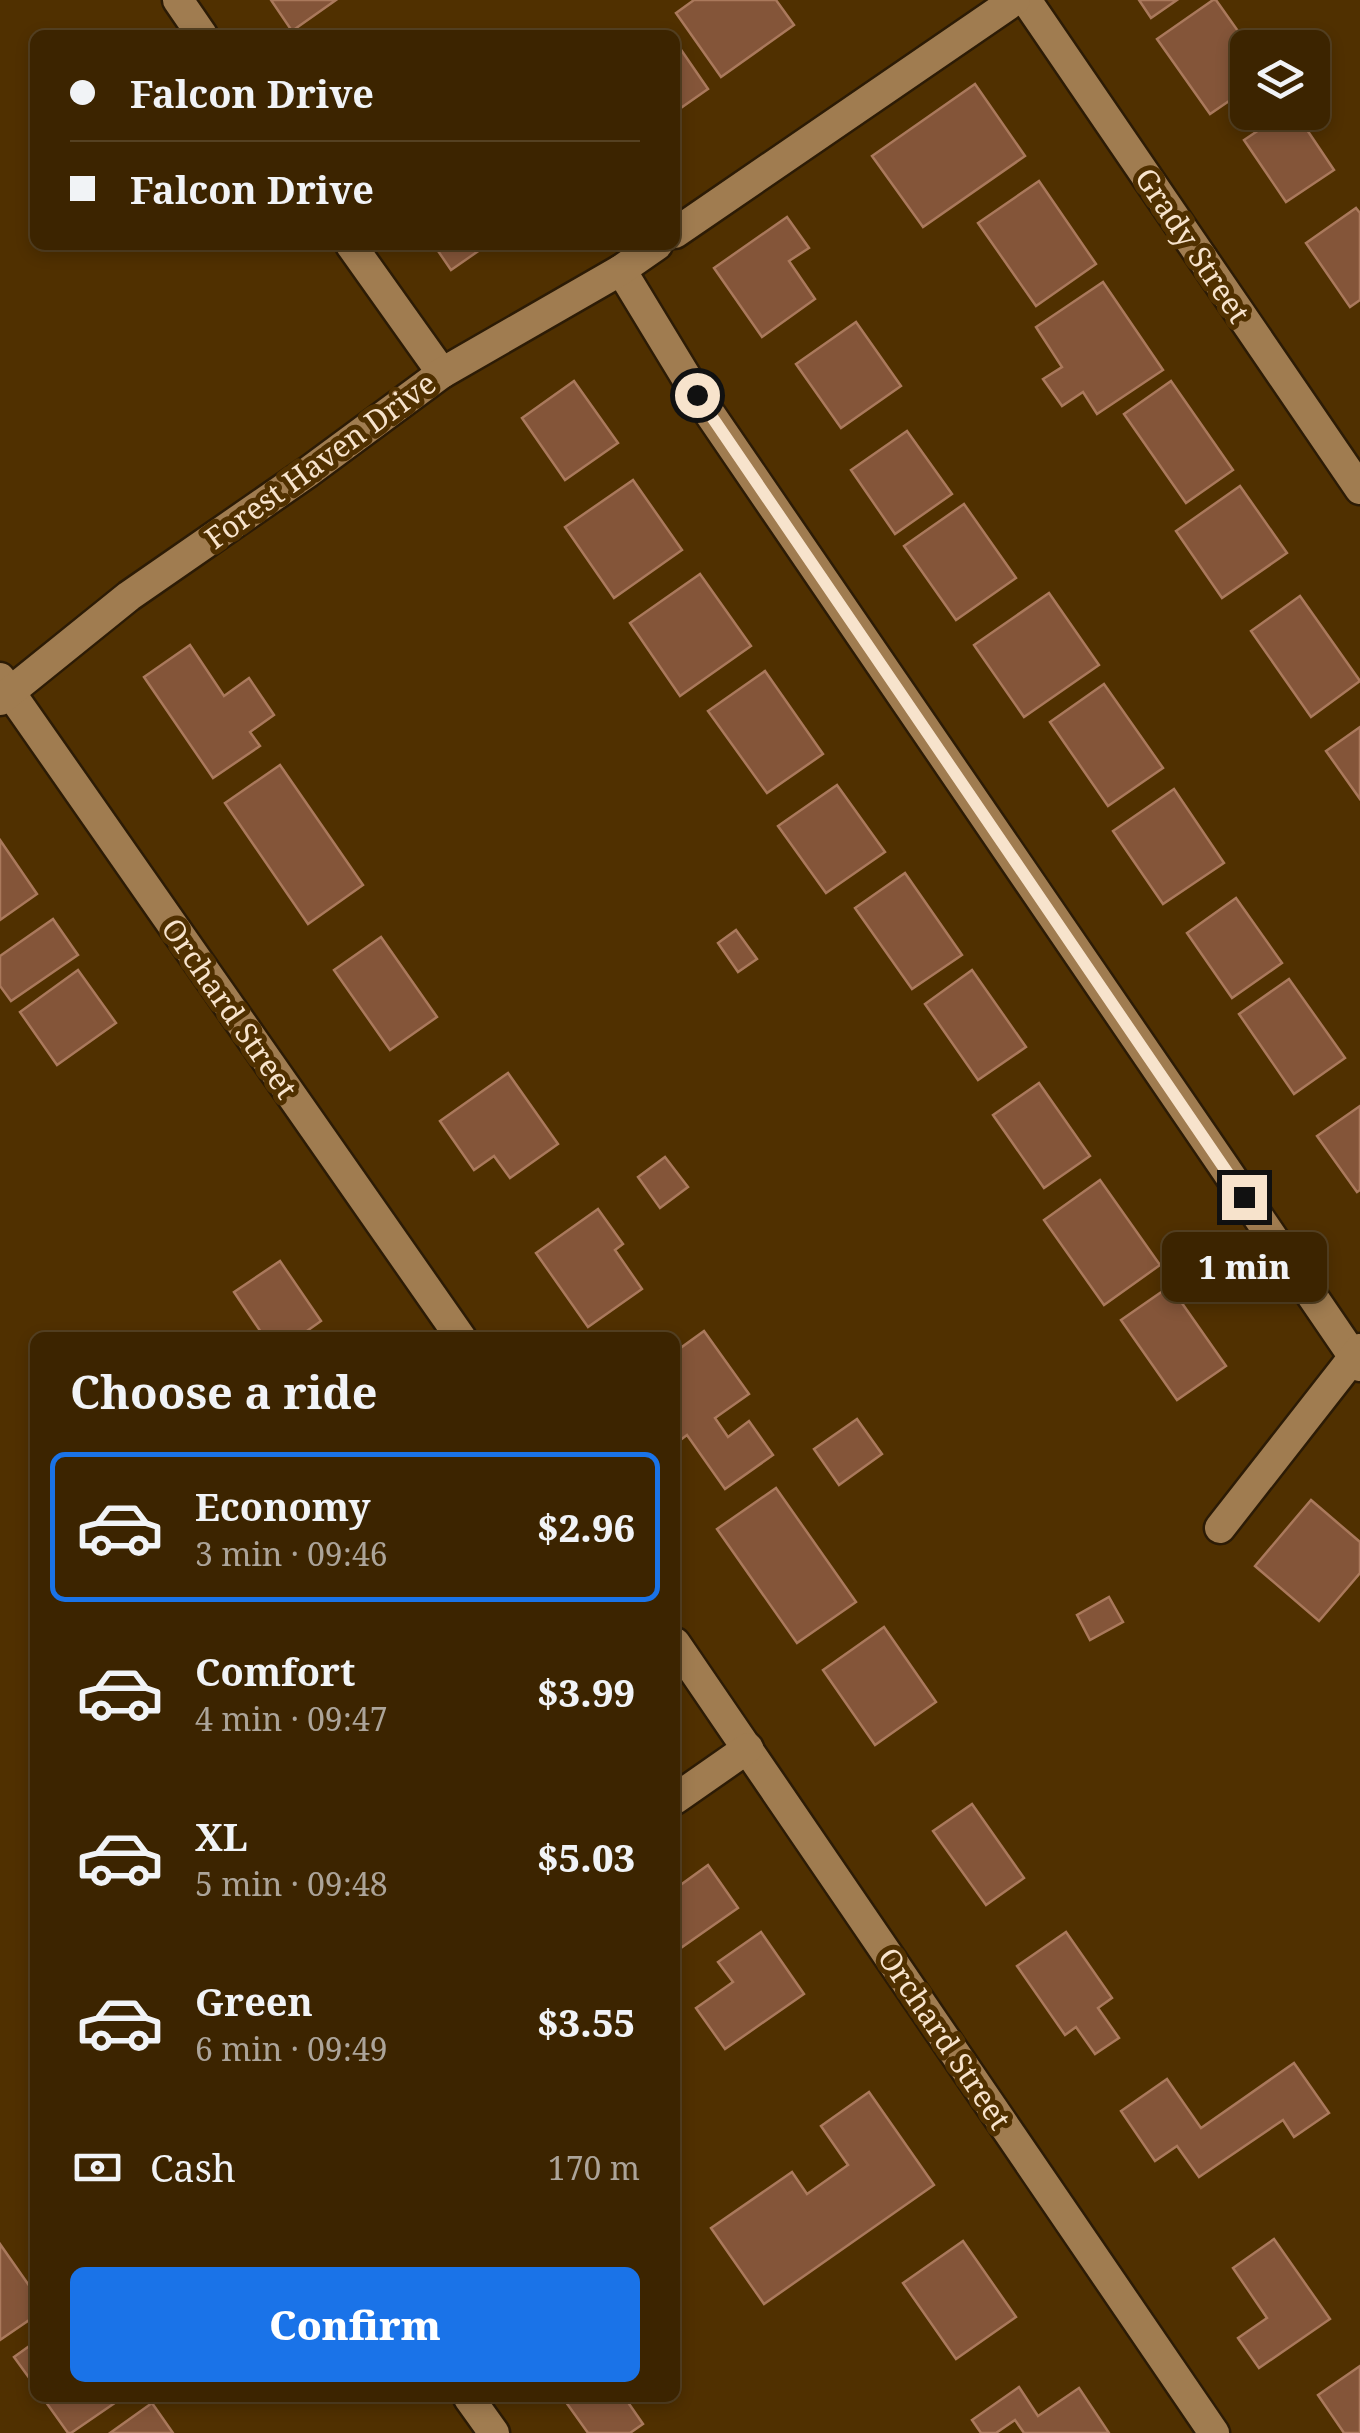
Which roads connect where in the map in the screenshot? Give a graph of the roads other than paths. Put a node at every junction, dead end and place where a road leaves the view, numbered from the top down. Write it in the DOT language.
graph roads {
  1 [pos="178,0"];
  2 [pos="1014,0"];
  3 [pos="1026,0"];
  4 [pos="199,30"];
  5 [pos="680,230"];
  6 [pos="355,250"];
  7 [pos="650,250"];
  8 [pos="621,270"];
  9 [pos="442,373"];
  10 [pos="1360,489"];
  11 [pos="3,690"];
  12 [pos="457,1332"];
  13 [pos="1358,1357"];
  14 [pos="1220,1528"];
  15 [pos="680,1651"];
  16 [pos="748,1748"];
  17 [pos="680,1796"];
  18 [pos="472,2402"];
  19 [pos="494,2433"];
  20 [pos="1214,2433"];
  1 -- 4 [label="street"];
  2 -- 5 [label="street"];
  3 -- 10 [label="street, Grady Street"];
  6 -- 9 [label="street"];
  7 -- 8 [label="street, Forest Haven Drive"];
  8 -- 9 [label="street, Forest Haven Drive"];
  8 -- 13 [label="street"];
  9 -- 11 [label="street, Forest Haven Drive"];
  11 -- 12 [label="street, Orchard Street"];
  13 -- 14 [label="street"];
  15 -- 16 [label="street, Orchard Street"];
  16 -- 17 [label="street"];
  16 -- 20 [label="street, Orchard Street"];
  18 -- 19 [label="street"];
}
